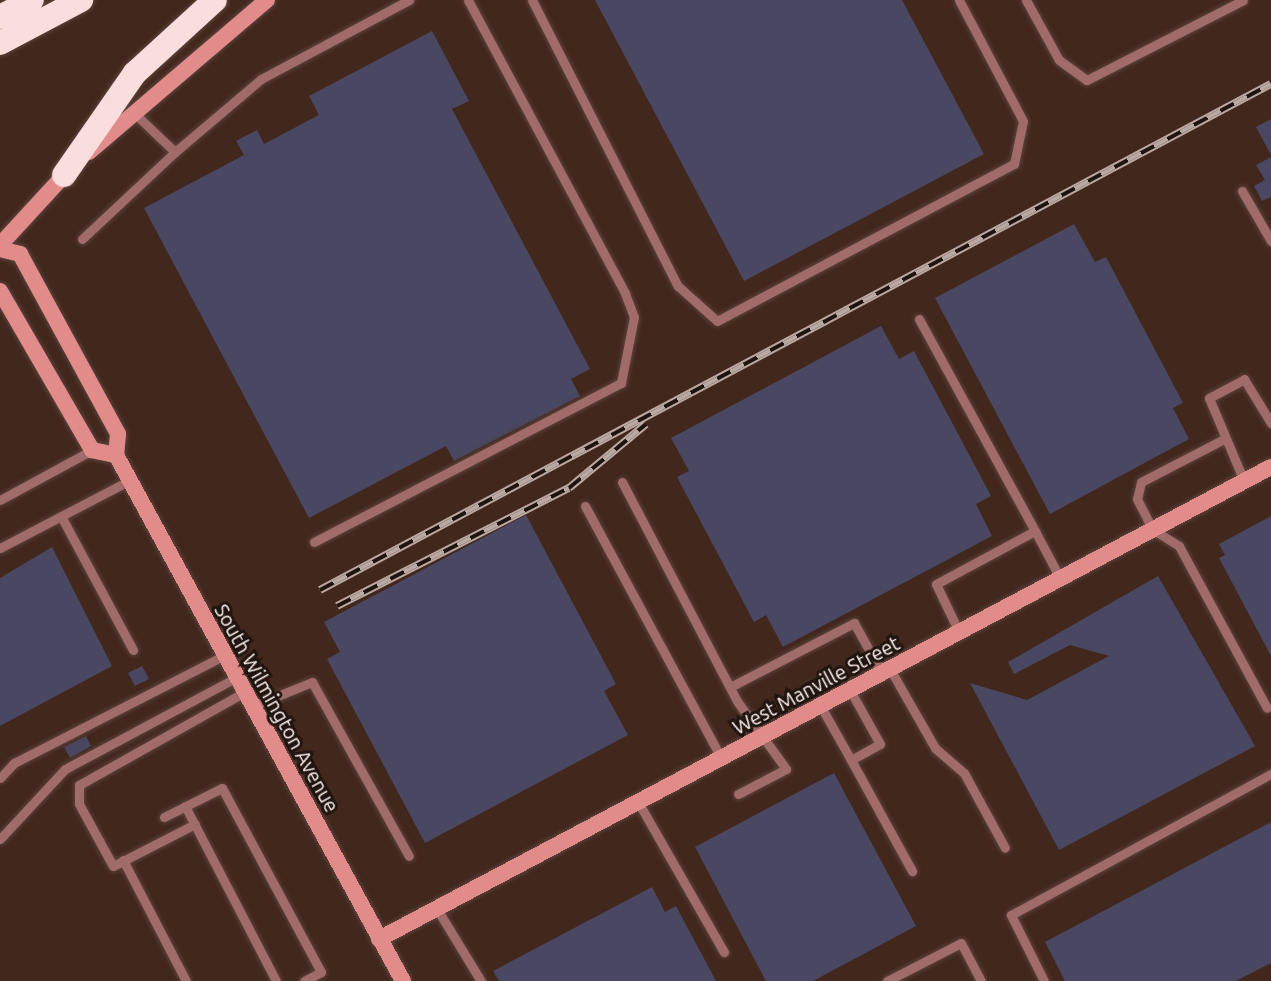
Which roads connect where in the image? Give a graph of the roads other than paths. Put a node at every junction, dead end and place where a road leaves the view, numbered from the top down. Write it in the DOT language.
graph roads {
  1 [pos="32,0"];
  2 [pos="81,0"];
  3 [pos="215,0"];
  4 [pos="267,0"];
  5 [pos="409,0"];
  6 [pos="468,0"];
  7 [pos="532,0"];
  8 [pos="959,0"];
  9 [pos="1026,0"];
  10 [pos="1243,0"];
  11 [pos="0,17"];
  12 [pos="0,43"];
  13 [pos="133,112"];
  14 [pos="175,152"];
  15 [pos="64,175"];
  16 [pos="1242,191"];
  17 [pos="82,239"];
  18 [pos="1271,241"];
  19 [pos="0,247"];
  20 [pos="0,291"];
  21 [pos="919,319"];
  22 [pos="1271,423"];
  23 [pos="1224,439"];
  24 [pos="92,450"];
  25 [pos="116,455"];
  26 [pos="1271,467"];
  27 [pos="130,480"];
  28 [pos="1244,481"];
  29 [pos="622,482"];
  30 [pos="0,500"];
  31 [pos="585,506"];
  32 [pos="62,518"];
  33 [pos="1152,529"];
  34 [pos="1035,531"];
  35 [pos="314,542"];
  36 [pos="0,548"];
  37 [pos="1060,578"];
  38 [pos="959,632"];
  39 [pos="133,650"];
  40 [pos="225,655"];
  41 [pos="886,671"];
  42 [pos="730,687"];
  43 [pos="850,690"];
  44 [pos="245,692"];
  45 [pos="820,705"];
  46 [pos="1267,708"];
  47 [pos="762,736"];
  48 [pos="721,758"];
  49 [pos="851,760"];
  50 [pos="1271,774"];
  51 [pos="0,778"];
  52 [pos="738,794"];
  53 [pos="638,802"];
  54 [pos="185,806"];
  55 [pos="164,817"];
  56 [pos="195,824"];
  57 [pos="0,839"];
  58 [pos="1005,848"];
  59 [pos="409,856"];
  60 [pos="123,860"];
  61 [pos="912,871"];
  62 [pos="437,909"];
  63 [pos="379,939"];
  64 [pos="724,952"];
  65 [pos="186,981"];
  66 [pos="276,981"];
  67 [pos="304,981"];
  68 [pos="403,981"];
  69 [pos="481,981"];
  70 [pos="887,981"];
  71 [pos="981,981"];
  72 [pos="1044,981"];
  1 -- 11 [label="highway"];
  2 -- 12 [label="highway"];
  3 -- 15 [label="highway"];
  4 -- 13 [label="main road"];
  5 -- 14 [label="lane"];
  6 -- 35 [label="lane"];
  7 -- 8 [label="lane"];
  9 -- 10 [label="lane"];
  13 -- 14 [label="lane"];
  13 -- 15 [label="main road"];
  14 -- 17 [label="lane"];
  15 -- 19 [label="main road"];
  16 -- 18 [label="lane"];
  19 -- 25 [label="main road, South Wilmington Avenue"];
  20 -- 24 [label="main road"];
  21 -- 34 [label="lane"];
  22 -- 23 [label="lane"];
  23 -- 28 [label="lane"];
  23 -- 33 [label="lane"];
  24 -- 25 [label="main road"];
  24 -- 30 [label="lane"];
  25 -- 27 [label="main road, South Wilmington Avenue"];
  26 -- 28 [label="main road, West Manville Street"];
  27 -- 32 [label="lane"];
  27 -- 40 [label="main road, South Wilmington Avenue"];
  28 -- 33 [label="main road, West Manville Street"];
  29 -- 42 [label="lane"];
  31 -- 48 [label="lane"];
  32 -- 36 [label="lane"];
  32 -- 39 [label="lane"];
  33 -- 37 [label="main road, West Manville Street"];
  33 -- 46 [label="lane"];
  34 -- 37 [label="lane"];
  34 -- 38 [label="lane"];
  37 -- 38 [label="main road, West Manville Street"];
  38 -- 41 [label="main road, West Manville Street"];
  40 -- 44 [label="main road, South Wilmington Avenue"];
  40 -- 51 [label="lane"];
  41 -- 42 [label="lane"];
  41 -- 43 [label="main road, West Manville Street"];
  41 -- 58 [label="lane"];
  42 -- 47 [label="lane"];
  43 -- 45 [label="main road, West Manville Street"];
  43 -- 49 [label="lane"];
  44 -- 57 [label="lane"];
  44 -- 59 [label="lane"];
  44 -- 60 [label="lane"];
  44 -- 63 [label="main road, South Wilmington Avenue"];
  45 -- 47 [label="main road, West Manville Street"];
  45 -- 49 [label="lane"];
  47 -- 48 [label="main road, West Manville Street"];
  47 -- 52 [label="lane"];
  48 -- 53 [label="main road, West Manville Street"];
  49 -- 61 [label="lane"];
  50 -- 72 [label="lane"];
  53 -- 62 [label="main road, West Manville Street"];
  53 -- 64 [label="lane"];
  54 -- 55 [label="lane"];
  54 -- 56 [label="lane"];
  54 -- 67 [label="lane"];
  56 -- 60 [label="lane"];
  56 -- 66 [label="lane"];
  60 -- 65 [label="lane"];
  62 -- 63 [label="main road, West Manville Street"];
  62 -- 69 [label="lane"];
  63 -- 68 [label="main road, South Wilmington Avenue"];
  70 -- 71 [label="lane"];
}
